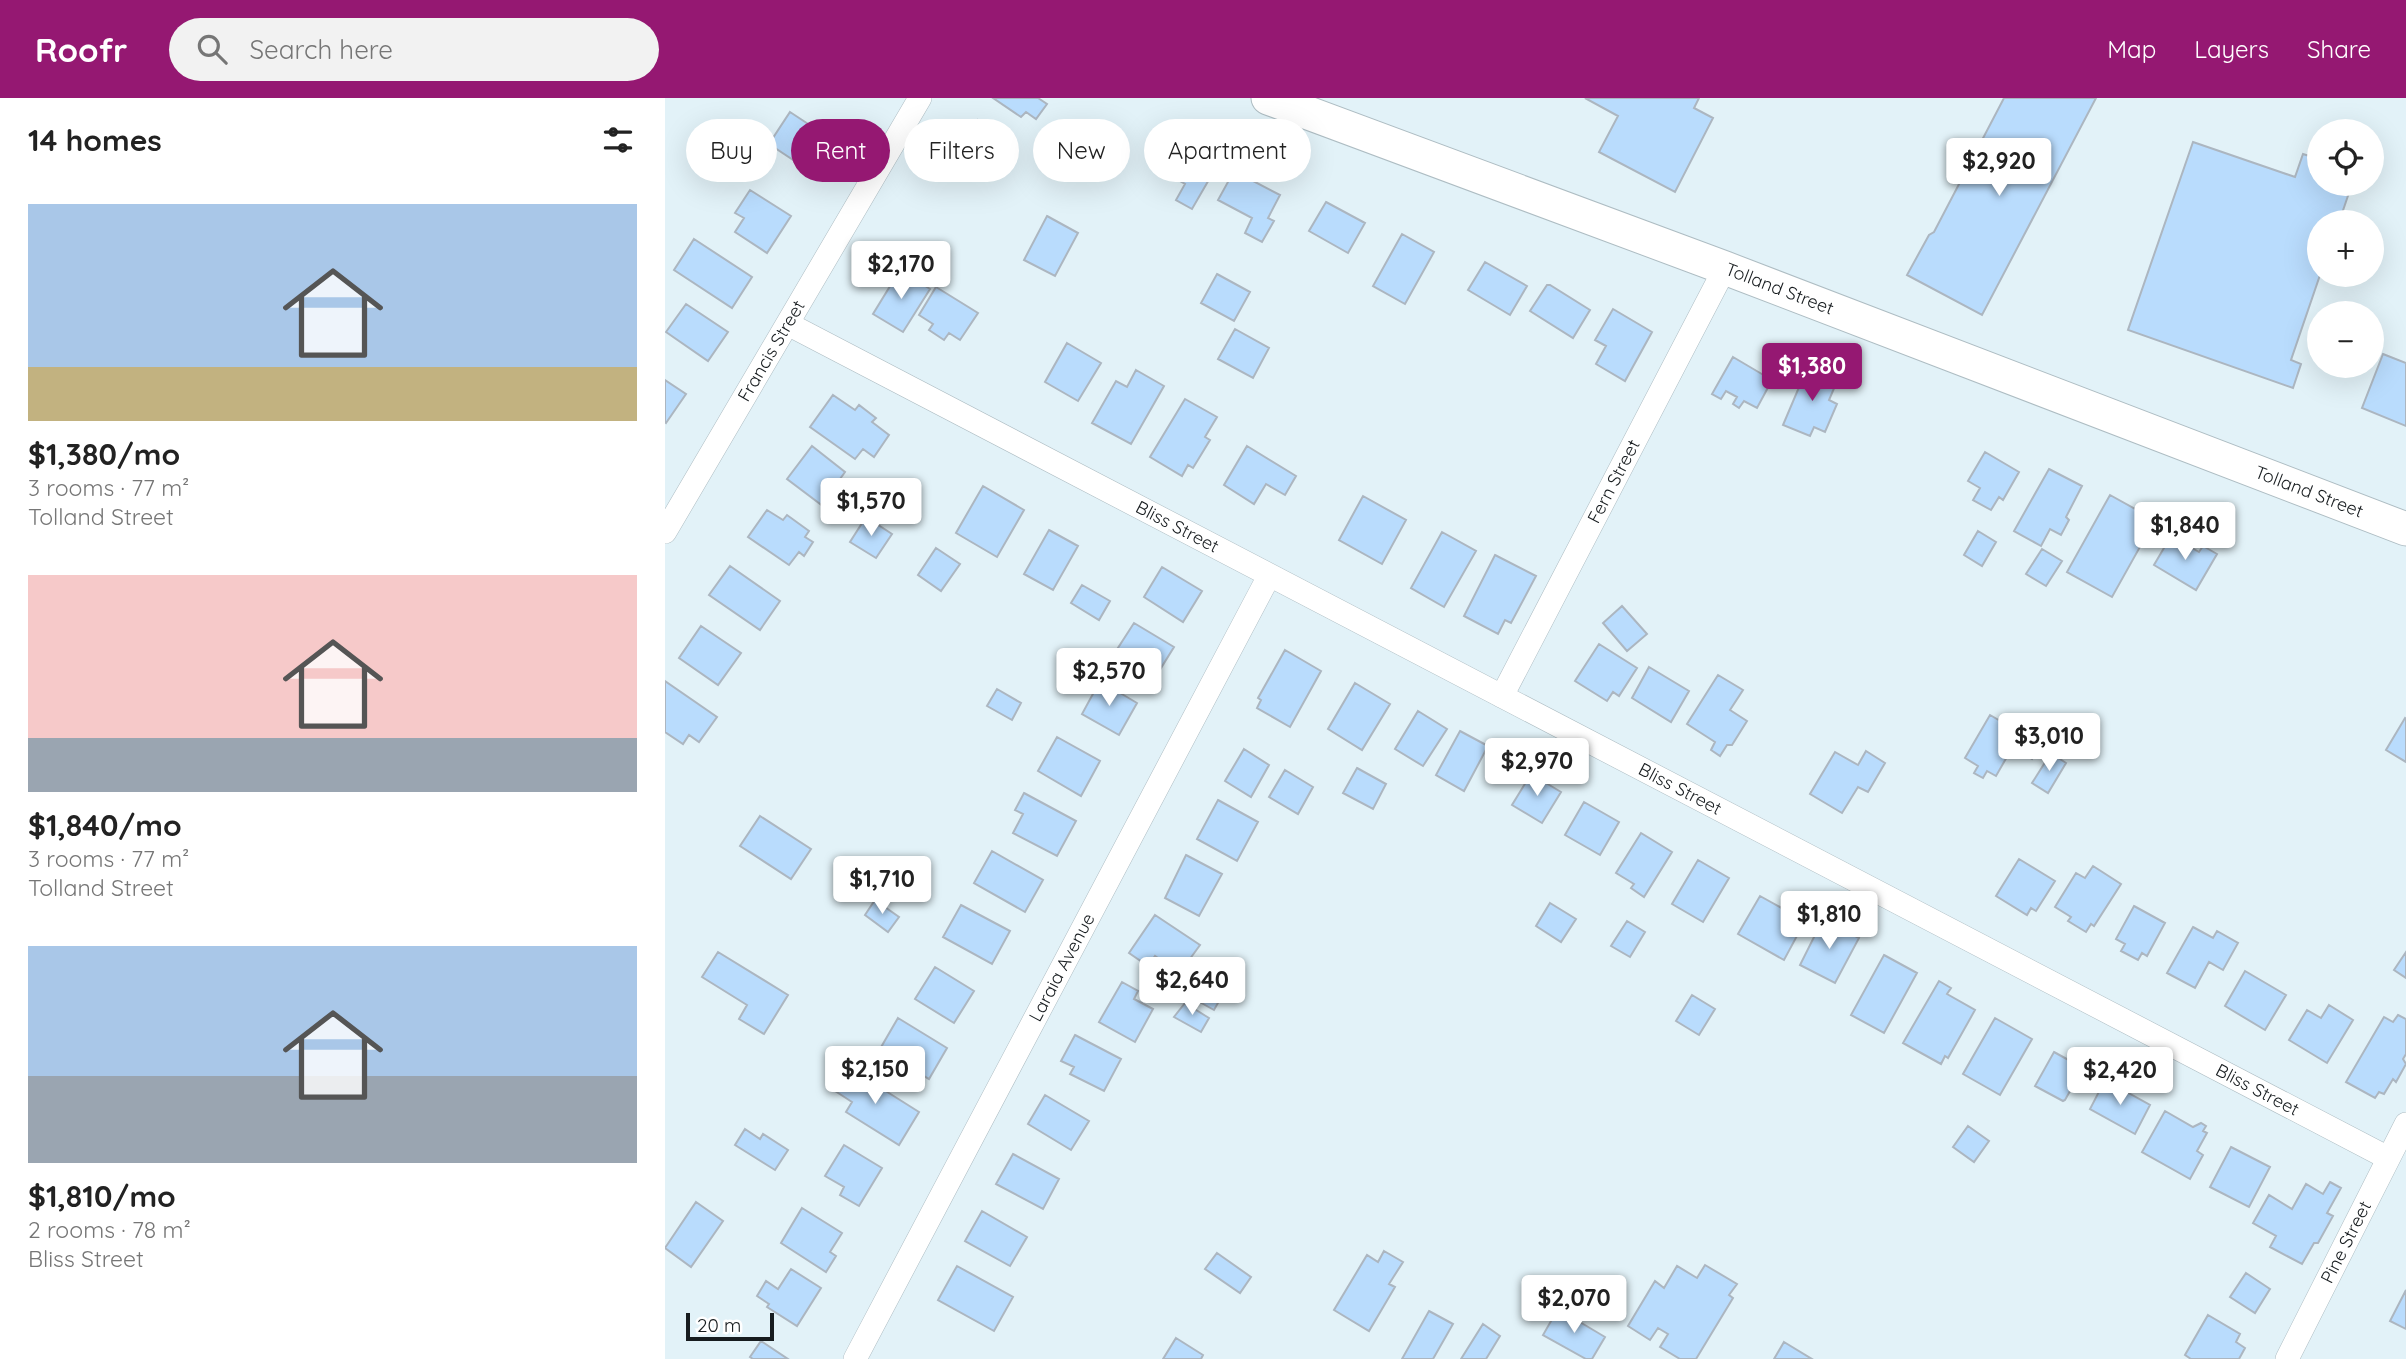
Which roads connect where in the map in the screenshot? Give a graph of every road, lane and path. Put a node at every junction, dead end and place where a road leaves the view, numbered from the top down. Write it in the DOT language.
graph roads {
  1 [pos="920,98"];
  2 [pos="1268,98"];
  3 [pos="1725,268"];
  4 [pos="788,324"];
  5 [pos="2406,529"];
  6 [pos="665,533"];
  7 [pos="1269,576"];
  8 [pos="1502,696"];
  9 [pos="2406,1124"];
  10 [pos="2388,1158"];
  11 [pos="855,1359"];
  12 [pos="2287,1359"];
  1 -- 4 [label="street, Francis Street"];
  2 -- 3 [label="main road, Tolland Street"];
  3 -- 5 [label="main road, Tolland Street"];
  3 -- 8 [label="street, Fern Street"];
  4 -- 6 [label="street, Francis Street"];
  4 -- 7 [label="street, Bliss Street"];
  7 -- 8 [label="street, Bliss Street"];
  7 -- 11 [label="street, Laraia Avenue"];
  8 -- 10 [label="street, Bliss Street"];
  9 -- 10 [label="street, Pine Street"];
  10 -- 12 [label="street, Pine Street"];
}
